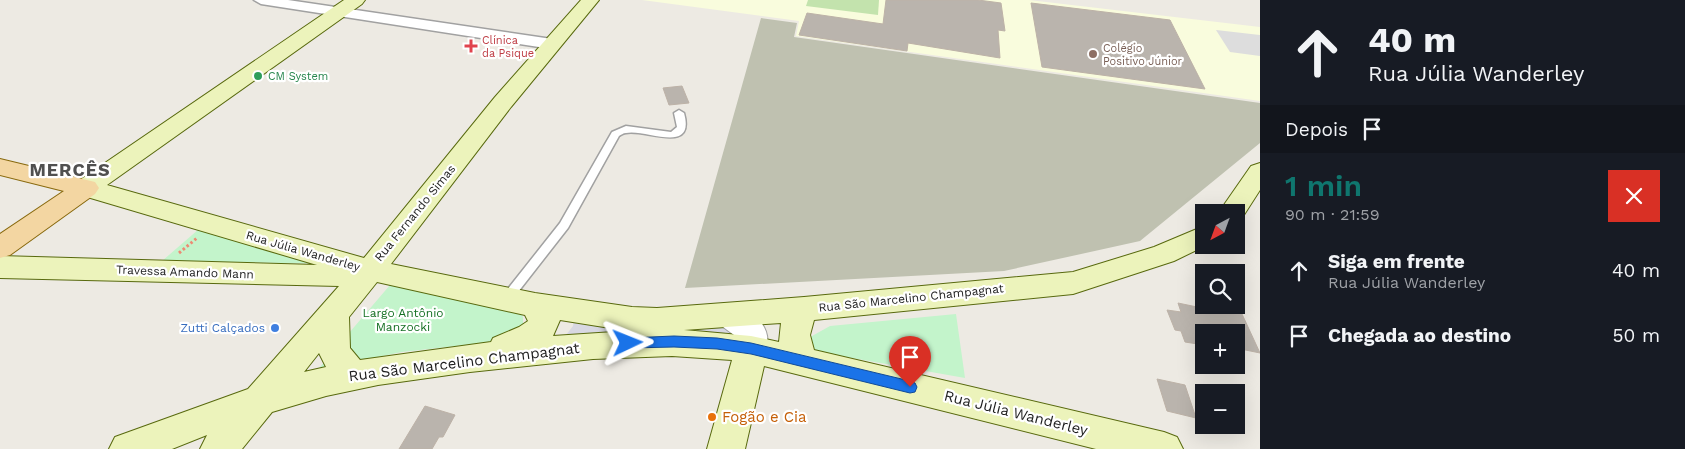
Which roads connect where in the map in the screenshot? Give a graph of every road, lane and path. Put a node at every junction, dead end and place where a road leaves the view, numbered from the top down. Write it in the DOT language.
graph roads {
  1 [pos="261,0"];
  2 [pos="590,0"];
  3 [pos="347,6"];
  4 [pos="552,44"];
  5 [pos="679,113"];
  6 [pos="0,167"];
  7 [pos="1260,170"];
  8 [pos="86,188"];
  9 [pos="1237,204"];
  10 [pos="213,224"];
  11 [pos="1195,239"];
  12 [pos="0,248"];
  13 [pos="0,267"];
  14 [pos="370,270"];
  15 [pos="158,271"];
  16 [pos="521,301"];
  17 [pos="804,309"];
  18 [pos="333,314"];
  19 [pos="610,315"];
  20 [pos="730,315"];
  21 [pos="751,349"];
  22 [pos="484,356"];
  23 [pos="801,361"];
  24 [pos="354,375"];
  25 [pos="260,401"];
  26 [pos="155,446"];
  27 [pos="219,449"];
  28 [pos="726,449"];
  29 [pos="1164,449"];
  1 -- 3 [label="street"];
  2 -- 4 [label="main road, Rua Fernando Simas"];
  3 -- 4 [label="street"];
  3 -- 8 [label="main road"];
  4 -- 14 [label="main road, Rua Fernando Simas"];
  5 -- 16 [label="lane"];
  6 -- 8 [label="main road, Rua Júlia Wanderley"];
  7 -- 9 [label="main road"];
  8 -- 10 [label="main road, Rua Júlia Wanderley"];
  8 -- 12 [label="main road"];
  10 -- 14 [label="main road, Rua Júlia Wanderley"];
  10 -- 15 [label="path"];
  11 -- 17 [label="main road, Rua São Marcelino Champagnat"];
  13 -- 15 [label="main road, Travessa Amando Mann"];
  14 -- 15 [label="main road, Travessa Amando Mann"];
  14 -- 16 [label="main road, Rua Júlia Wanderley"];
  14 -- 18 [label="main road, Rua Fernando Simas"];
  16 -- 19 [label="main road, Rua Júlia Wanderley"];
  16 -- 22 [label="main road"];
  17 -- 20 [label="main road, Rua São Marcelino Champagnat"];
  17 -- 23 [label="main road"];
  18 -- 24 [label="main road"];
  18 -- 25 [label="main road, Rua Fernando Simas"];
  19 -- 20 [label="main road, Rua São Marcelino Champagnat"];
  20 -- 21 [label="street"];
  21 -- 22 [label="main road, Rua São Marcelino Champagnat"];
  21 -- 23 [label="main road, Rua Júlia Wanderley"];
  21 -- 28 [label="main road"];
  22 -- 24 [label="main road, Rua São Marcelino Champagnat"];
  23 -- 29 [label="main road, Rua Júlia Wanderley"];
  24 -- 25 [label="main road, Rua São Marcelino Champagnat"];
  25 -- 26 [label="main road, Rua São Marcelino Champagnat"];
  25 -- 27 [label="main road, Rua Fernando Simas"];
}
